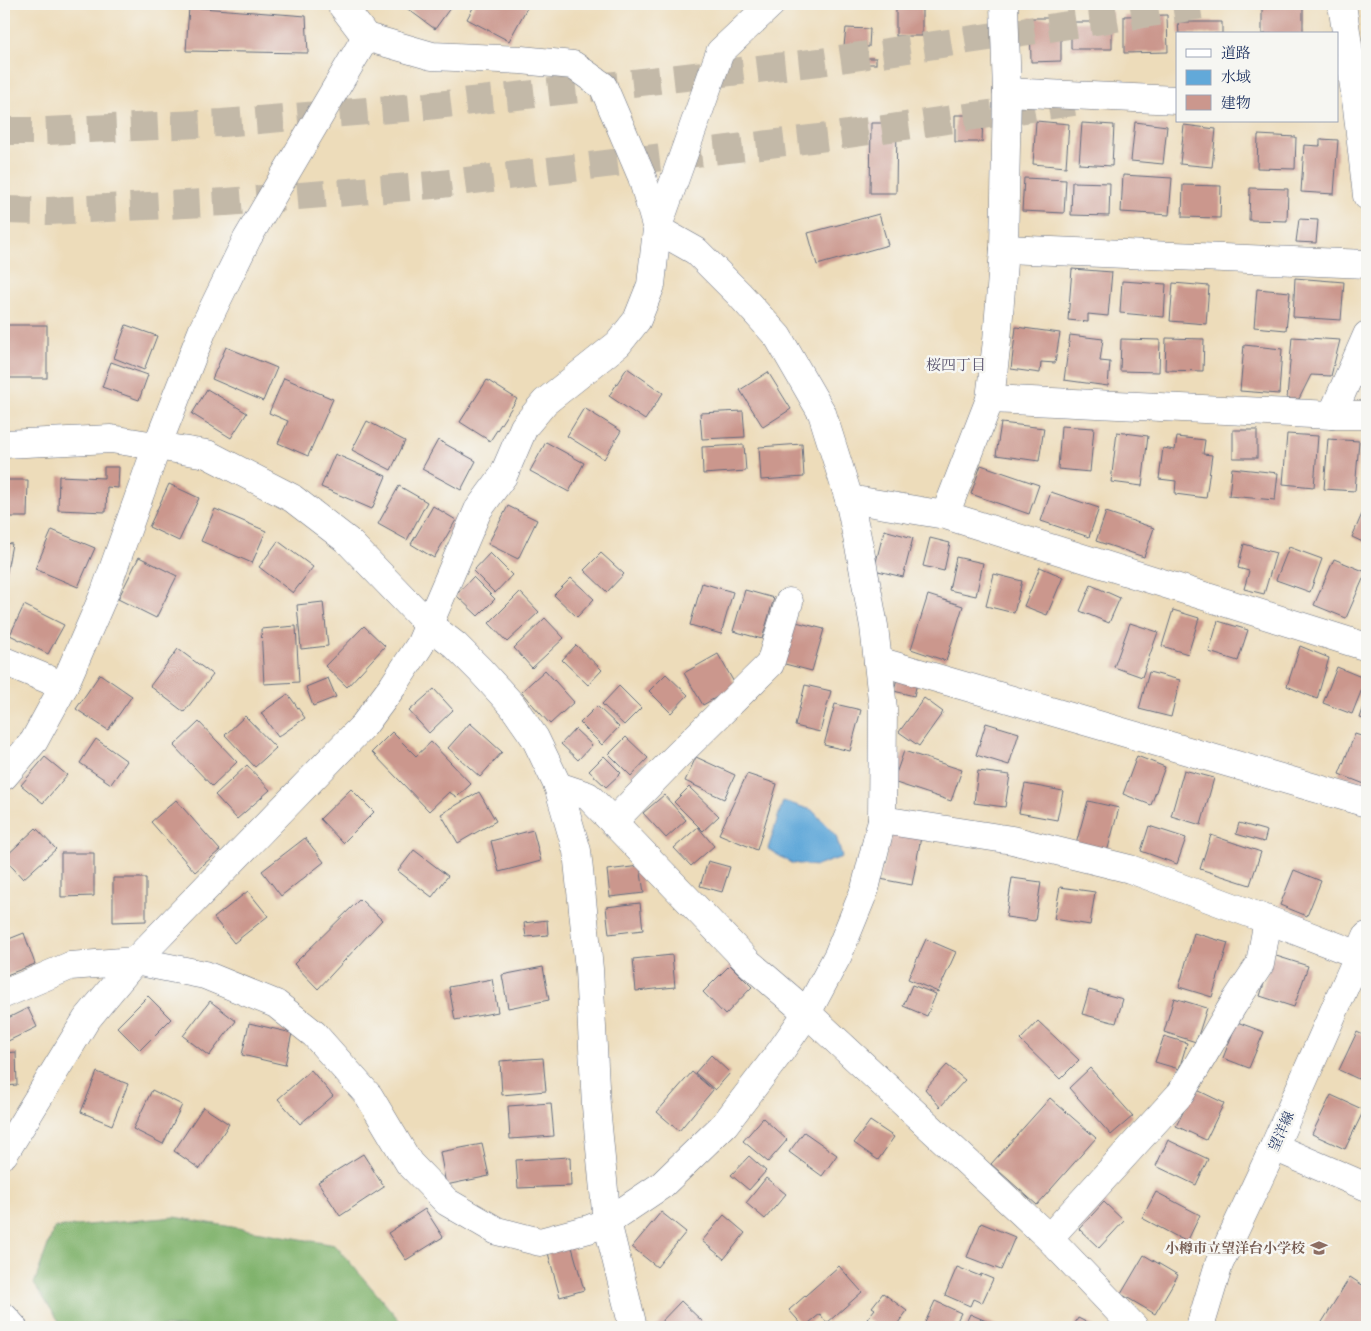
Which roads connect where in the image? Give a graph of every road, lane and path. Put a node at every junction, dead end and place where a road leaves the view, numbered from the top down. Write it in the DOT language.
graph roads {
  1 [pos="341,4"];
  2 [pos="771,4"];
  3 [pos="1004,4"];
  4 [pos="1342,4"];
  5 [pos="366,38"];
  6 [pos="1008,92"];
  7 [pos="1176,100"];
  8 [pos="1347,107"];
  9 [pos="1367,196"];
  10 [pos="657,229"];
  11 [pos="1004,249"];
  12 [pos="1367,264"];
  13 [pos="1367,335"];
  14 [pos="990,399"];
  15 [pos="1332,415"];
  16 [pos="1367,415"];
  17 [pos="4,444"];
  18 [pos="157,446"];
  19 [pos="849,499"];
  20 [pos="945,515"];
  21 [pos="789,602"];
  22 [pos="428,624"];
  23 [pos="1367,648"];
  24 [pos="4,661"];
  25 [pos="878,661"];
  26 [pos="64,686"];
  27 [pos="4,776"];
  28 [pos="558,786"];
  29 [pos="1367,803"];
  30 [pos="882,820"];
  31 [pos="613,822"];
  32 [pos="1268,920"];
  33 [pos="1363,946"];
  34 [pos="135,961"];
  35 [pos="4,994"];
  36 [pos="807,1013"];
  37 [pos="1274,1147"];
  38 [pos="4,1154"];
  39 [pos="1367,1187"];
  40 [pos="607,1222"];
  41 [pos="1049,1238"];
  42 [pos="4,1317"];
  43 [pos="13,1327"];
  44 [pos="632,1327"];
  45 [pos="1134,1327"];
  46 [pos="1200,1327"];
  1 -- 5 [label="street"];
  2 -- 10 [label="street"];
  3 -- 6 [label="street"];
  4 -- 8 [label="street"];
  5 -- 10 [label="street"];
  5 -- 18 [label="street"];
  6 -- 7 [label="street"];
  6 -- 11 [label="street"];
  8 -- 9 [label="street"];
  10 -- 19 [label="street"];
  10 -- 22 [label="street"];
  11 -- 12 [label="street"];
  11 -- 14 [label="street"];
  13 -- 15 [label="street"];
  14 -- 15 [label="street"];
  14 -- 20 [label="street"];
  15 -- 16 [label="street"];
  17 -- 18 [label="street"];
  18 -- 22 [label="street"];
  18 -- 26 [label="street"];
  19 -- 20 [label="street"];
  19 -- 25 [label="street"];
  20 -- 23 [label="street"];
  21 -- 31 [label="street"];
  22 -- 28 [label="street"];
  22 -- 34 [label="street"];
  24 -- 26 [label="street"];
  25 -- 29 [label="street"];
  25 -- 30 [label="street"];
  26 -- 27 [label="street"];
  28 -- 31 [label="street"];
  28 -- 40 [label="street"];
  30 -- 32 [label="street"];
  30 -- 36 [label="street"];
  31 -- 36 [label="street"];
  32 -- 33 [label="street"];
  32 -- 41 [label="street"];
  33 -- 37 [label="street, 望洋線"];
  34 -- 35 [label="street"];
  34 -- 38 [label="street"];
  34 -- 40 [label="street"];
  36 -- 40 [label="street"];
  36 -- 41 [label="street"];
  37 -- 39 [label="street"];
  37 -- 46 [label="street, 望洋線"];
  40 -- 44 [label="street"];
  41 -- 45 [label="street"];
  42 -- 43 [label="street"];
}
